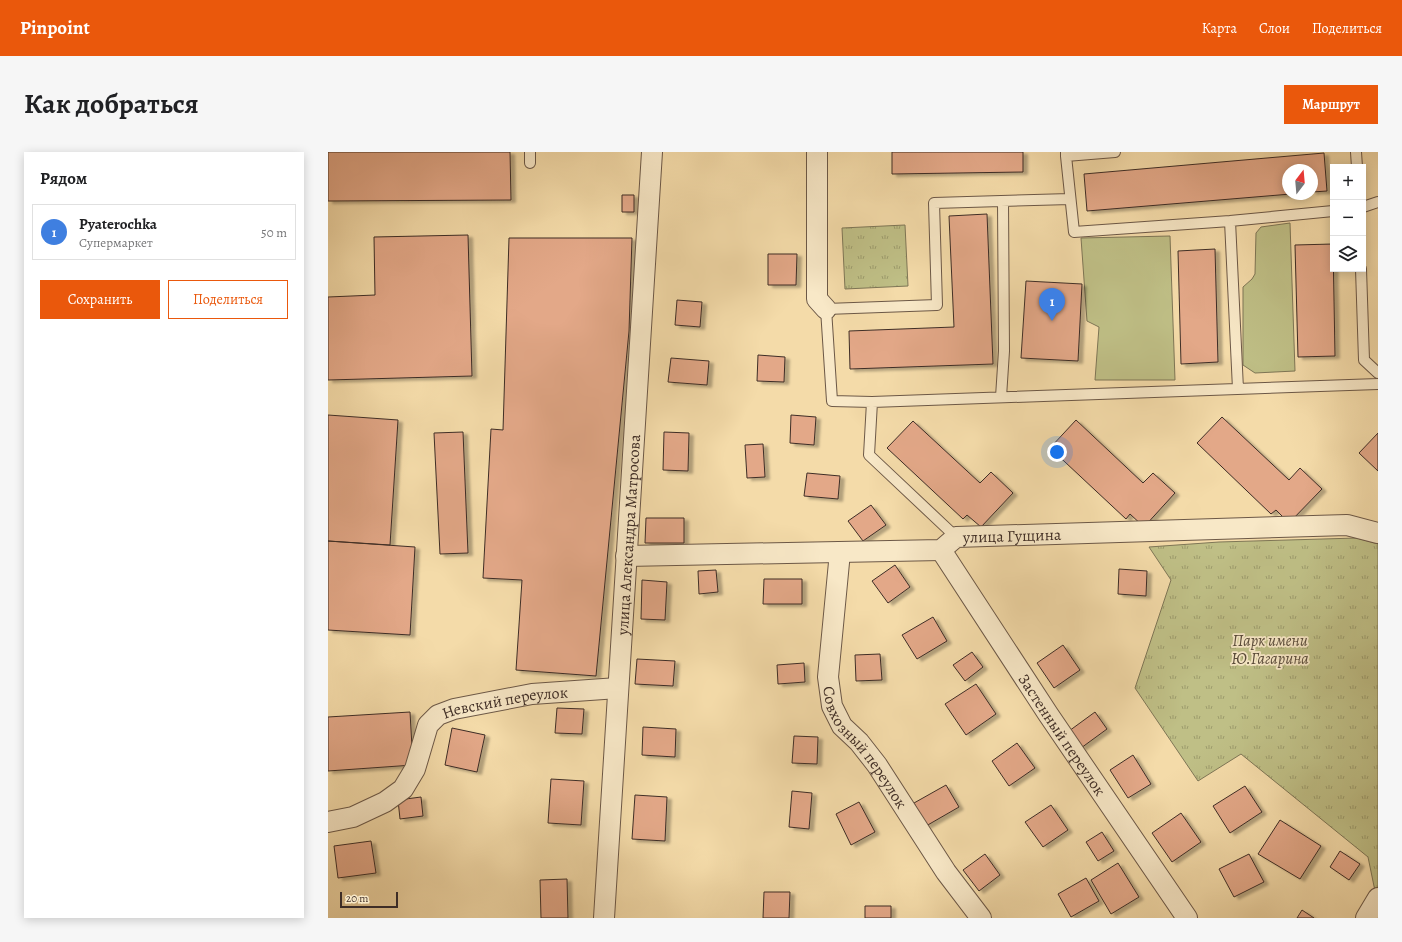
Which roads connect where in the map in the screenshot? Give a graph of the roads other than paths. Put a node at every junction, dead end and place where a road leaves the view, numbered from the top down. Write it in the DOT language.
graph roads {
  1 [pos="530,152"];
  2 [pos="652,152"];
  3 [pos="817,152"];
  4 [pos="1115,152"];
  5 [pos="1356,152"];
  6 [pos="1066,154"];
  7 [pos="530,163"];
  8 [pos="1357,164"];
  9 [pos="1070,200"];
  10 [pos="1003,201"];
  11 [pos="1378,202"];
  12 [pos="1366,206"];
  13 [pos="1330,211"];
  14 [pos="1230,221"];
  15 [pos="1361,272"];
  16 [pos="826,309"];
  17 [pos="1378,373"];
  18 [pos="1378,384"];
  19 [pos="1238,389"];
  20 [pos="1001,397"];
  21 [pos="872,402"];
  22 [pos="1378,533"];
  23 [pos="949,544"];
  24 [pos="840,552"];
  25 [pos="626,556"];
  26 [pos="618,688"];
  27 [pos="328,822"];
  28 [pos="1378,898"];
  29 [pos="604,918"];
  30 [pos="981,918"];
  31 [pos="1187,918"];
  32 [pos="1366,918"];
  1 -- 7 [label="lane"];
  2 -- 25 [label="street, улица Александра Матросова"];
  3 -- 16 [label="street"];
  4 -- 6 [label="lane"];
  5 -- 8 [label="lane"];
  6 -- 9 [label="lane"];
  9 -- 10 [label="lane"];
  9 -- 14 [label="lane"];
  10 -- 16 [label="lane"];
  10 -- 20 [label="lane"];
  11 -- 12 [label="lane"];
  13 -- 14 [label="lane"];
  14 -- 19 [label="lane"];
  15 -- 17 [label="lane"];
  16 -- 21 [label="lane"];
  18 -- 19 [label="lane"];
  19 -- 20 [label="lane"];
  20 -- 21 [label="lane"];
  21 -- 23 [label="lane"];
  22 -- 23 [label="street, улица Гущина"];
  23 -- 24 [label="street, улица Гущина"];
  23 -- 31 [label="street, Застенный переулок"];
  24 -- 25 [label="street, улица Гущина"];
  24 -- 30 [label="street, Совхозный переулок"];
  25 -- 26 [label="street, улица Александра Матросова"];
  26 -- 27 [label="street, Невский переулок"];
  26 -- 29 [label="street, улица Александра Матросова"];
  28 -- 32 [label="street"];
}
